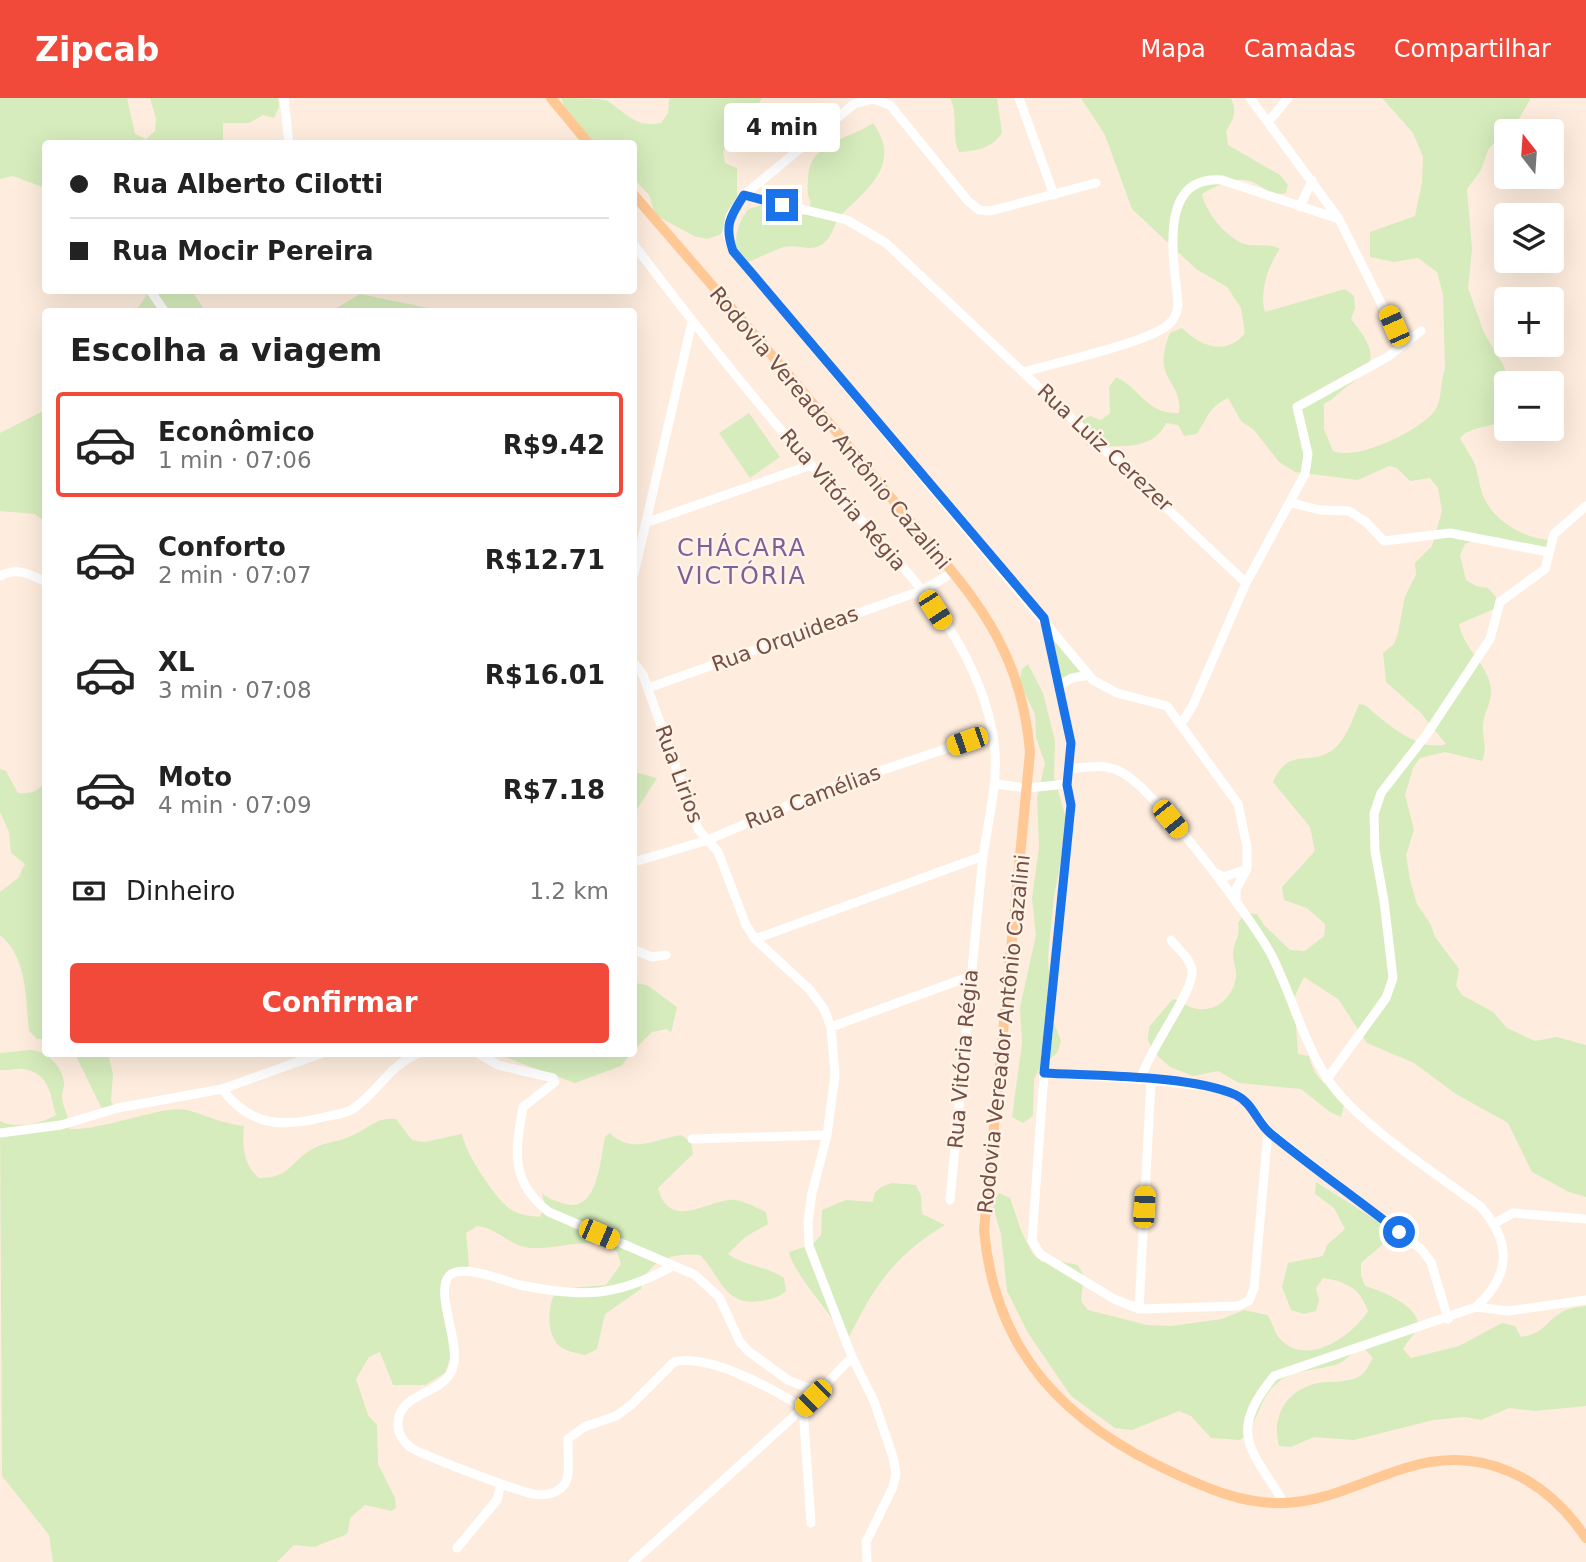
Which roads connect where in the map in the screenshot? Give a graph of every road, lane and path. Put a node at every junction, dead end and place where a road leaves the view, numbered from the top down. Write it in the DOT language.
graph roads {
  1 [pos="284,98"];
  2 [pos="551,98"];
  3 [pos="1019,98"];
  4 [pos="1250,98"];
  5 [pos="1288,98"];
  6 [pos="1268,122"];
  7 [pos="289,140"];
  8 [pos="586,140"];
  9 [pos="1312,180"];
  10 [pos="1096,183"];
  11 [pos="744,195"];
  12 [pos="1054,195"];
  13 [pos="637,199"];
  14 [pos="1300,206"];
  15 [pos="1339,219"];
  16 [pos="637,249"];
  17 [pos="692,322"];
  18 [pos="1421,331"];
  19 [pos="1402,345"];
  20 [pos="1024,372"];
  21 [pos="811,465"];
  22 [pos="1292,503"];
  23 [pos="1586,506"];
  24 [pos="648,522"];
  25 [pos="1548,552"];
  26 [pos="637,563"];
  27 [pos="951,573"];
  28 [pos="0,576"];
  29 [pos="42,580"];
  30 [pos="1246,583"];
  31 [pos="923,590"];
  32 [pos="1044,618"];
  33 [pos="637,668"];
  34 [pos="1089,675"];
  35 [pos="1058,686"];
  36 [pos="648,688"];
  37 [pos="1182,723"];
  38 [pos="993,733"];
  39 [pos="1069,769"];
  40 [pos="996,784"];
  41 [pos="1067,785"];
  42 [pos="1027,788"];
  43 [pos="708,839"];
  44 [pos="983,856"];
  45 [pos="637,861"];
  46 [pos="1247,869"];
  47 [pos="1210,870"];
  48 [pos="1236,902"];
  49 [pos="755,939"];
  50 [pos="1171,940"];
  51 [pos="637,951"];
  52 [pos="666,956"];
  53 [pos="971,976"];
  54 [pos="831,1027"];
  55 [pos="312,1057"];
  56 [pos="409,1057"];
  57 [pos="484,1057"];
  58 [pos="1044,1073"];
  59 [pos="1146,1079"];
  60 [pos="1327,1079"];
  61 [pos="222,1089"];
  62 [pos="1268,1132"];
  63 [pos="0,1133"];
  64 [pos="827,1135"];
  65 [pos="692,1139"];
  66 [pos="950,1200"];
  67 [pos="1586,1219"];
  68 [pos="1495,1223"];
  69 [pos="673,1266"];
  70 [pos="1586,1300"];
  71 [pos="1476,1307"];
  72 [pos="1139,1309"];
  73 [pos="1447,1319"];
  74 [pos="852,1357"];
  75 [pos="823,1388"];
  76 [pos="803,1408"];
  77 [pos="501,1484"];
  78 [pos="1284,1503"];
  79 [pos="811,1523"];
  80 [pos="1586,1538"];
  81 [pos="457,1548"];
  82 [pos="633,1562"];
  83 [pos="867,1562"];
  1 -- 7 [label="street"];
  2 -- 8 [label="main road"];
  3 -- 12 [label="street"];
  4 -- 6 [label="street"];
  5 -- 6 [label="street"];
  6 -- 9 [label="street"];
  9 -- 14 [label="street"];
  9 -- 15 [label="street"];
  10 -- 12 [label="street"];
  11 -- 12 [label="street"];
  11 -- 20 [label="street, Rua Luiz Cerezer"];
  11 -- 32 [label="street"];
  13 -- 27 [label="main road, Rodovia Vereador Antônio Cazalini"];
  14 -- 15 [label="street"];
  14 -- 20 [label="street"];
  15 -- 19 [label="street"];
  16 -- 17 [label="street, Rua Vitória Régia"];
  17 -- 21 [label="street, Rua Vitória Régia"];
  17 -- 24 [label="street"];
  18 -- 19 [label="street"];
  19 -- 22 [label="street"];
  20 -- 30 [label="street, Rua Luiz Cerezer"];
  21 -- 24 [label="street"];
  21 -- 31 [label="street, Rua Vitória Régia"];
  22 -- 25 [label="street"];
  22 -- 30 [label="street"];
  23 -- 25 [label="street"];
  24 -- 26 [label="street"];
  25 -- 60 [label="street"];
  27 -- 31 [label="street, Rua Orquideas"];
  27 -- 42 [label="main road, Rodovia Vereador Antônio Cazalini"];
  28 -- 29 [label="street"];
  30 -- 37 [label="street"];
  31 -- 36 [label="street, Rua Orquideas"];
  31 -- 38 [label="street, Rua Vitória Régia"];
  32 -- 34 [label="street"];
  32 -- 35 [label="street"];
  33 -- 36 [label="street, Rua Lirios"];
  34 -- 35 [label="street"];
  34 -- 37 [label="street"];
  35 -- 39 [label="street"];
  36 -- 43 [label="street, Rua Lirios"];
  37 -- 46 [label="street"];
  38 -- 40 [label="street, Rua Vitória Régia"];
  38 -- 43 [label="street, Rua Camélias"];
  39 -- 41 [label="street"];
  39 -- 47 [label="street"];
  40 -- 42 [label="street"];
  40 -- 44 [label="street, Rua Vitória Régia"];
  41 -- 42 [label="street"];
  41 -- 58 [label="street"];
  42 -- 78 [label="main road, Rodovia Vereador Antônio Cazalini"];
  43 -- 45 [label="street, Rua Camélias"];
  43 -- 49 [label="street, Rua Lirios"];
  44 -- 49 [label="street"];
  44 -- 53 [label="street, Rua Vitória Régia"];
  46 -- 47 [label="street"];
  46 -- 48 [label="street"];
  47 -- 48 [label="street"];
  48 -- 60 [label="street"];
  49 -- 54 [label="street, Rua Lirios"];
  50 -- 59 [label="street"];
  51 -- 52 [label="street"];
  53 -- 54 [label="street"];
  53 -- 66 [label="street, Rua Vitória Régia"];
  54 -- 64 [label="street, Rua Lirios"];
  55 -- 61 [label="street"];
  56 -- 61 [label="street"];
  57 -- 69 [label="street"];
  58 -- 59 [label="street"];
  58 -- 72 [label="street"];
  59 -- 62 [label="street"];
  59 -- 72 [label="street"];
  60 -- 68 [label="street"];
  61 -- 63 [label="street"];
  62 -- 72 [label="street"];
  62 -- 73 [label="street"];
  64 -- 65 [label="street"];
  64 -- 74 [label="street, Rua Lirios"];
  67 -- 68 [label="street"];
  68 -- 71 [label="street"];
  69 -- 75 [label="street"];
  69 -- 77 [label="street"];
  70 -- 71 [label="street"];
  71 -- 73 [label="street"];
  73 -- 78 [label="street"];
  74 -- 75 [label="street"];
  74 -- 83 [label="street"];
  75 -- 76 [label="street"];
  76 -- 77 [label="street"];
  76 -- 79 [label="street"];
  76 -- 82 [label="street"];
  77 -- 81 [label="street"];
  78 -- 80 [label="main road, Rodovia Vereador Antônio Cazalini"];
}
